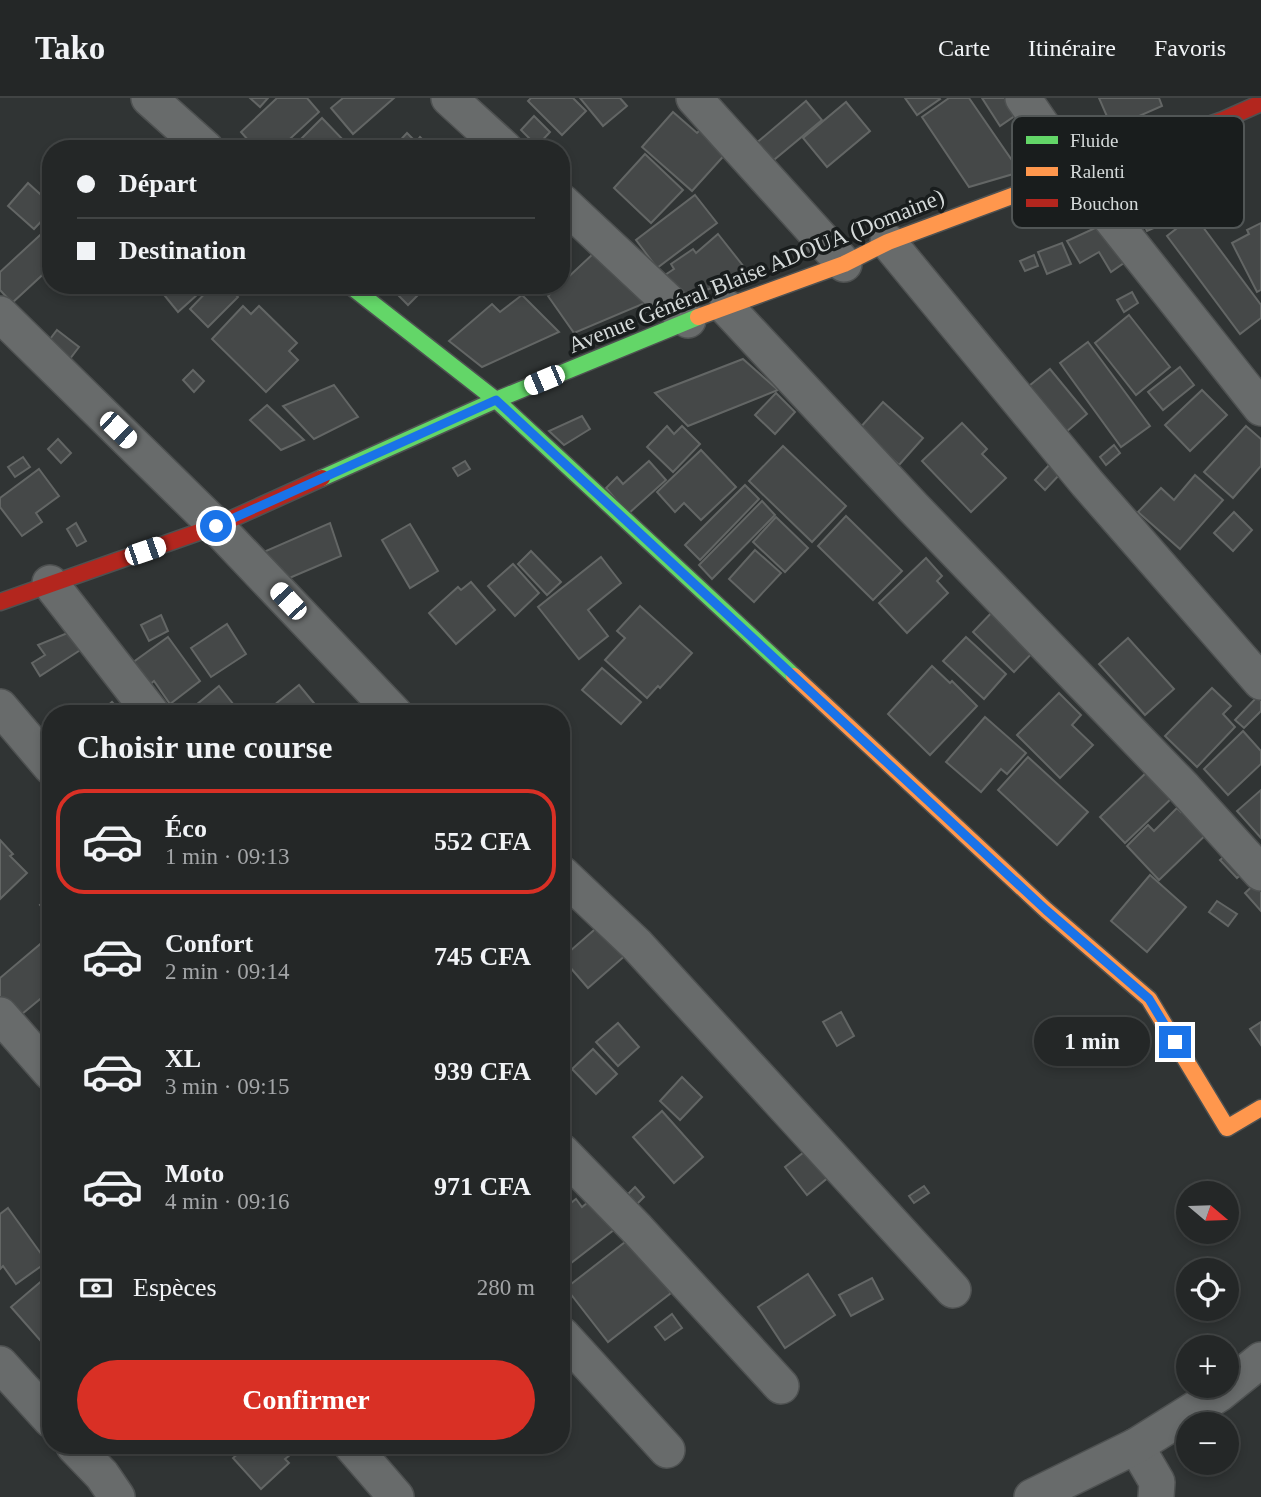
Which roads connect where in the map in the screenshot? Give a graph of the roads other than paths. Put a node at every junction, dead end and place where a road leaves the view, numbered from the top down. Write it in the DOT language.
graph roads {
  1 [pos="149,98"];
  2 [pos="449,98"];
  3 [pos="694,98"];
  4 [pos="1023,98"];
  5 [pos="1261,103"];
  6 [pos="1223,109"];
  7 [pos="1035,116"];
  8 [pos="196,140"];
  9 [pos="495,140"];
  10 [pos="1012,195"];
  11 [pos="570,209"];
  12 [pos="1121,228"];
  13 [pos="888,242"];
  14 [pos="844,264"];
  15 [pos="361,294"];
  16 [pos="727,308"];
  17 [pos="0,314"];
  18 [pos="688,320"];
  19 [pos="1255,387"];
  20 [pos="496,400"];
  21 [pos="216,526"];
  22 [pos="50,583"];
  23 [pos="0,602"];
  24 [pos="1261,682"];
  25 [pos="145,705"];
  26 [pos="386,705"];
  27 [pos="0,707"];
  28 [pos="42,756"];
  29 [pos="1261,873"];
  30 [pos="570,882"];
  31 [pos="0,1015"];
  32 [pos="42,1063"];
  33 [pos="1261,1108"];
  34 [pos="570,1160"];
  35 [pos="953,1290"];
  36 [pos="570,1344"];
  37 [pos="1261,1360"];
  38 [pos="0,1364"];
  39 [pos="781,1386"];
  40 [pos="42,1409"];
  41 [pos="1136,1446"];
  42 [pos="667,1451"];
  43 [pos="82,1454"];
  44 [pos="359,1454"];
  45 [pos="117,1497"];
  46 [pos="396,1497"];
  47 [pos="1032,1497"];
  48 [pos="1156,1497"];
  1 -- 8 [label="street"];
  2 -- 9 [label="street"];
  3 -- 14 [label="street"];
  4 -- 7 [label="street"];
  5 -- 6 [label="street, Avenue Général Blaise ADOUA (Domaine)"];
  10 -- 13 [label="street, Avenue Général Blaise ADOUA (Domaine)"];
  11 -- 18 [label="street"];
  12 -- 19 [label="street"];
  13 -- 14 [label="street, Avenue Général Blaise ADOUA (Domaine)"];
  13 -- 24 [label="street"];
  14 -- 16 [label="street, Avenue Général Blaise ADOUA (Domaine)"];
  15 -- 20 [label="street"];
  16 -- 18 [label="street, Avenue Général Blaise ADOUA (Domaine)"];
  16 -- 29 [label="street"];
  17 -- 21 [label="street"];
  18 -- 20 [label="street, Avenue Général Blaise ADOUA (Domaine)"];
  20 -- 21 [label="street, Avenue Général Blaise ADOUA (Domaine)"];
  20 -- 33 [label="street"];
  21 -- 22 [label="street, Avenue Général Blaise ADOUA (Domaine)"];
  21 -- 26 [label="street"];
  22 -- 23 [label="street, Avenue Général Blaise ADOUA (Domaine)"];
  22 -- 25 [label="street"];
  27 -- 28 [label="street"];
  30 -- 35 [label="street"];
  31 -- 32 [label="street"];
  34 -- 39 [label="street"];
  36 -- 42 [label="street"];
  37 -- 41 [label="street"];
  38 -- 40 [label="street"];
  41 -- 47 [label="street"];
  41 -- 48 [label="street"];
  43 -- 45 [label="street"];
  44 -- 46 [label="street"];
}
